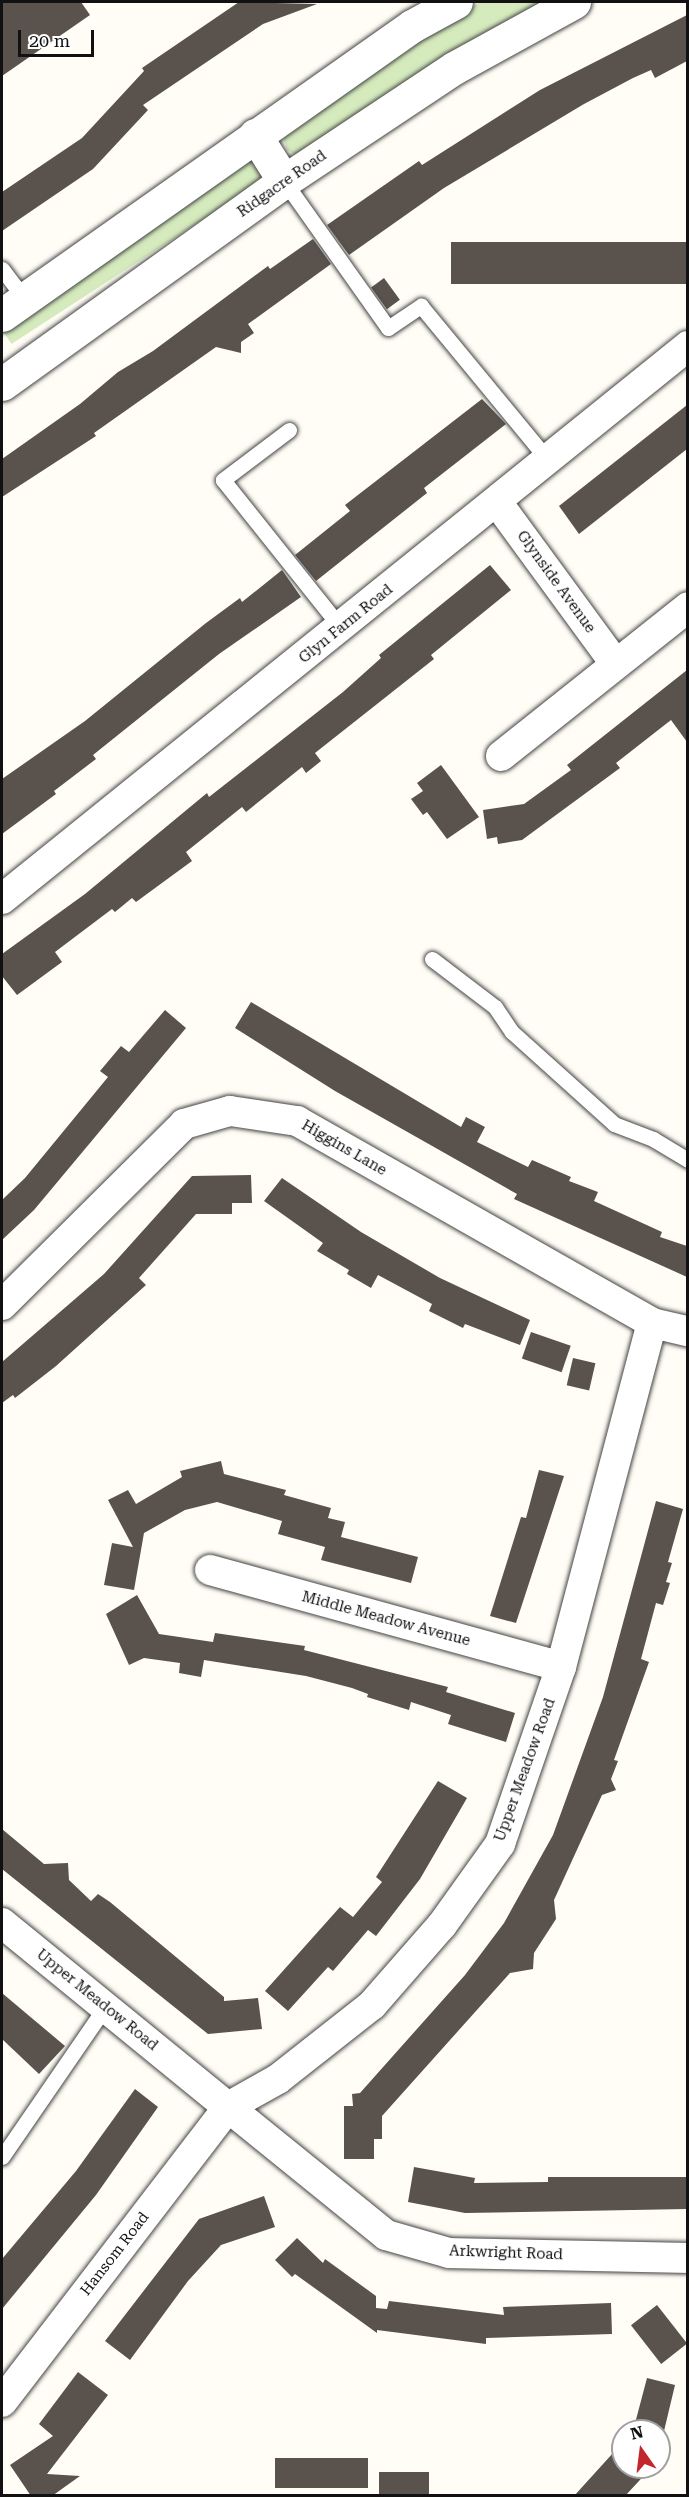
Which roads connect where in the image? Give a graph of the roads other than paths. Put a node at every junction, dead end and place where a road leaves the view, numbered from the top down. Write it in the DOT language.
graph roads {
  1 [pos="456,2"];
  2 [pos="574,2"];
  3 [pos="255,135"];
  4 [pos="285,181"];
  5 [pos="2,269"];
  6 [pos="13,306"];
  7 [pos="687,345"];
  8 [pos="2,384"];
  9 [pos="289,430"];
  10 [pos="548,460"];
  11 [pos="496,502"];
  12 [pos="687,607"];
  13 [pos="341,628"];
  14 [pos="615,663"];
  15 [pos="501,756"];
  16 [pos="2,899"];
  17 [pos="432,959"];
  18 [pos="687,1160"];
  19 [pos="2,1305"];
  20 [pos="652,1323"];
  21 [pos="687,1331"];
  22 [pos="210,1570"];
  23 [pos="561,1667"];
  24 [pos="2,1923"];
  25 [pos="105,2007"];
  26 [pos="228,2107"];
  27 [pos="2,2157"];
  28 [pos="687,2258"];
  29 [pos="2,2402"];
  1 -- 3 [label="street"];
  2 -- 4 [label="street, Ridgacre Road"];
  3 -- 4 [label="street"];
  3 -- 6 [label="street"];
  4 -- 8 [label="street, Ridgacre Road"];
  4 -- 10 [label="lane"];
  5 -- 6 [label="lane"];
  7 -- 10 [label="street, Glyn Farm Road"];
  9 -- 13 [label="lane"];
  10 -- 11 [label="street, Glyn Farm Road"];
  11 -- 13 [label="street, Glyn Farm Road"];
  11 -- 14 [label="street, Glynside Avenue"];
  12 -- 14 [label="street"];
  13 -- 16 [label="street, Glyn Farm Road"];
  14 -- 15 [label="street"];
  17 -- 18 [label="lane"];
  19 -- 20 [label="street, Higgins Lane"];
  20 -- 21 [label="street, Higgins Lane"];
  20 -- 23 [label="street, Upper Meadow Road"];
  22 -- 23 [label="street, Middle Meadow Avenue"];
  23 -- 26 [label="street, Upper Meadow Road"];
  24 -- 25 [label="street, Upper Meadow Road"];
  25 -- 26 [label="street, Upper Meadow Road"];
  25 -- 27 [label="lane"];
  26 -- 28 [label="street, Arkwright Road"];
  26 -- 29 [label="street, Hansom Road"];
}
